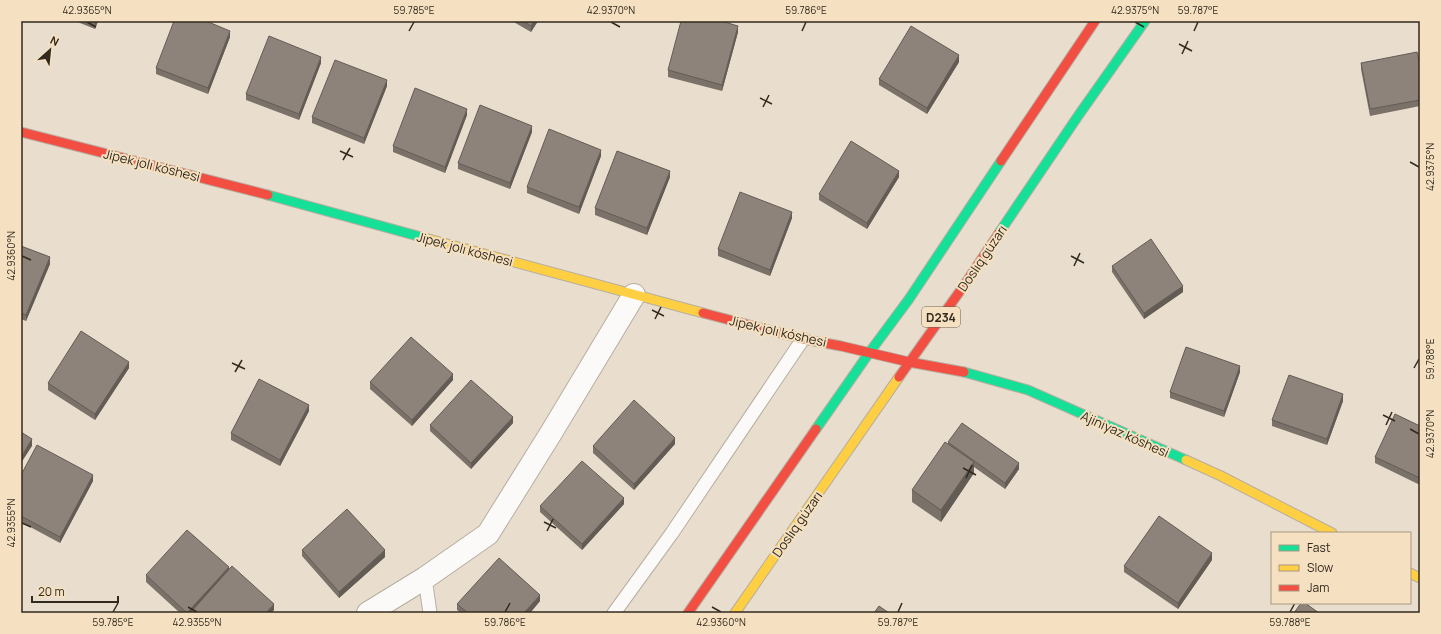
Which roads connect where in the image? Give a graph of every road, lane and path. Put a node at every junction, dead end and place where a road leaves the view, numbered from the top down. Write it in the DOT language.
graph roads {
  1 [pos="1096,21"];
  2 [pos="1144,21"];
  3 [pos="21,132"];
  4 [pos="634,295"];
  5 [pos="803,339"];
  6 [pos="869,353"];
  7 [pos="909,362"];
  8 [pos="1330,532"];
  9 [pos="1411,574"];
  10 [pos="425,578"];
  11 [pos="1420,578"];
  12 [pos="368,613"];
  13 [pos="430,613"];
  14 [pos="614,613"];
  15 [pos="688,613"];
  16 [pos="736,613"];
  1 -- 6 [label="main road, D234"];
  2 -- 7 [label="main road, Doslıq gúzarı / D234"];
  3 -- 4 [label="main road, Jipek jolı kóshesi"];
  4 -- 5 [label="main road, Jipek jolı kóshesi"];
  4 -- 10 [label="street"];
  5 -- 6 [label="main road, Jipek jolı kóshesi"];
  5 -- 14 [label="lane"];
  6 -- 7 [label="main road, Jipek jolı kóshesi"];
  6 -- 15 [label="main road, D234"];
  7 -- 8 [label="main road, Ajiniyaz kóshesi"];
  7 -- 16 [label="main road, Doslıq gúzarı / D234"];
  9 -- 11 [label="main road"];
  10 -- 12 [label="street"];
  10 -- 13 [label="lane"];
}
